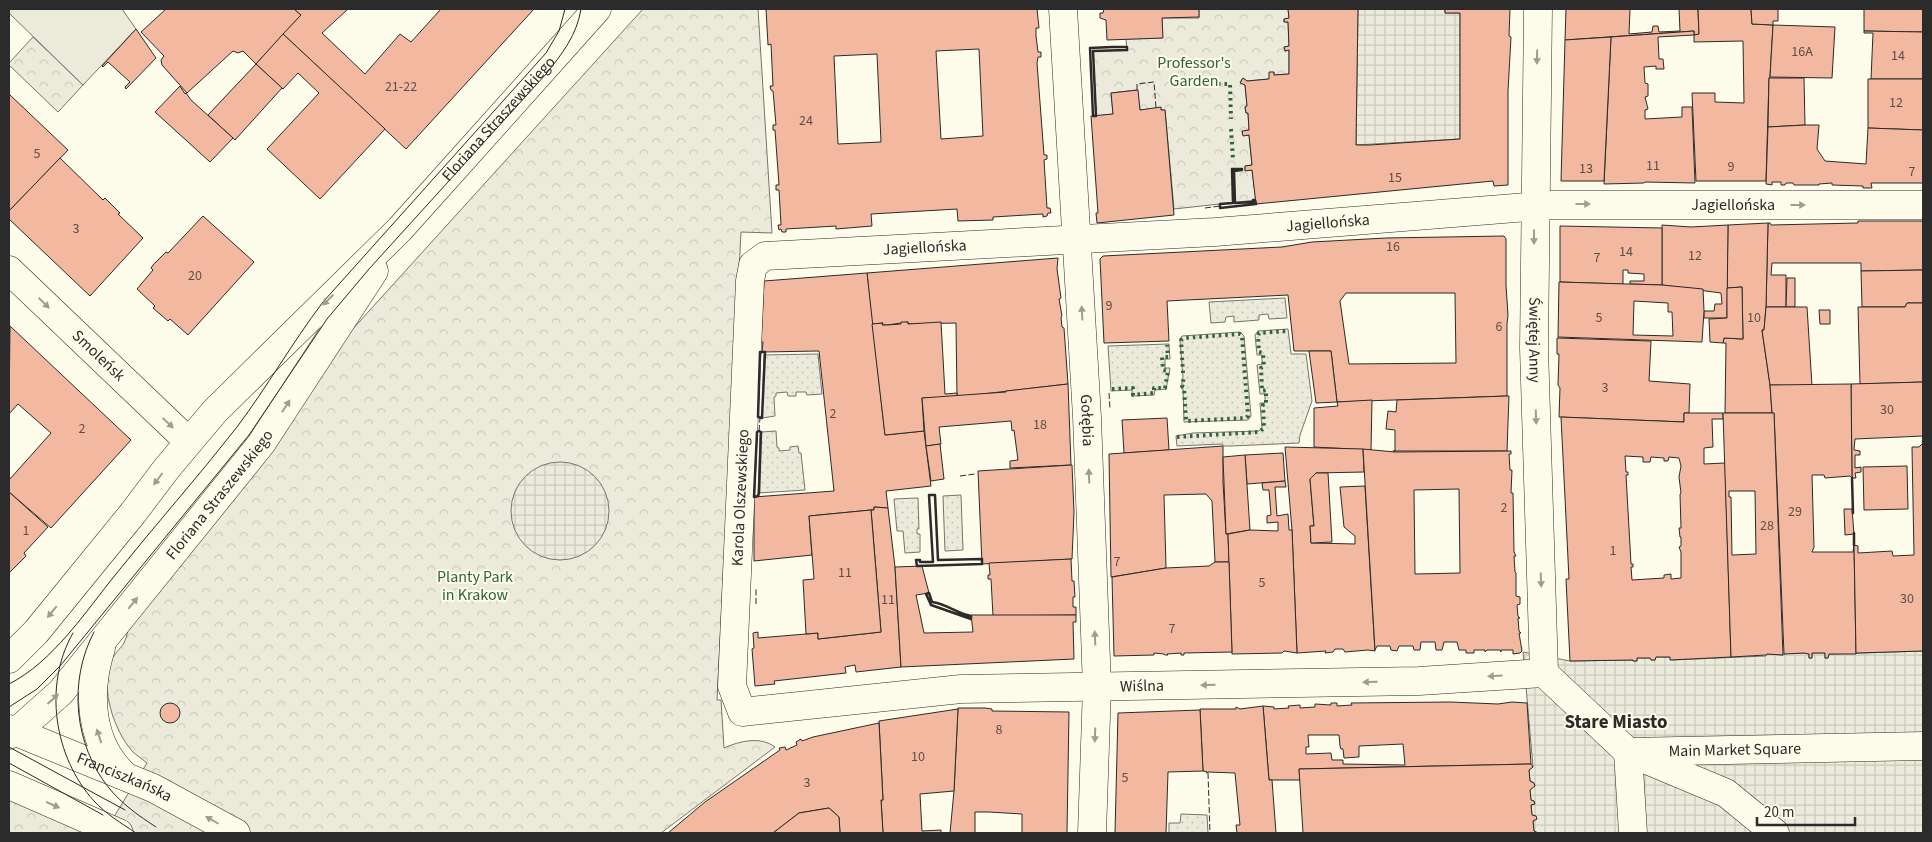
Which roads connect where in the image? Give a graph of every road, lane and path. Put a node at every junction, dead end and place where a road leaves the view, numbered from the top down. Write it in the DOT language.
graph roads {
  1 [pos="597,9"];
  2 [pos="1063,9"];
  3 [pos="1538,9"];
  4 [pos="1923,205"];
  5 [pos="1534,206"];
  6 [pos="400,230"];
  7 [pos="1078,239"];
  8 [pos="9,270"];
  9 [pos="750,281"];
  10 [pos="188,441"];
  11 [pos="103,642"];
  12 [pos="9,659"];
  13 [pos="1544,673"];
  14 [pos="1097,687"];
  15 [pos="742,712"];
  16 [pos="11,732"];
  17 [pos="1923,746"];
  18 [pos="1628,752"];
  19 [pos="125,776"];
  20 [pos="9,785"];
  21 [pos="119,833"];
  22 [pos="236,833"];
  23 [pos="1092,833"];
  24 [pos="1633,833"];
  25 [pos="1775,833"];
  1 -- 6 [label="street, Floriana Straszewskiego"];
  2 -- 7 [label="street, Gołębia"];
  3 -- 5 [label="street, Świętej Anny, one-way"];
  5 -- 4 [label="street, Jagiellońska, one-way"];
  5 -- 7 [label="street, Jagiellońska"];
  5 -- 13 [label="street, Świętej Anny, one-way"];
  6 -- 10 [label="street, Floriana Straszewskiego, one-way"];
  11 -- 6 [label="street, Floriana Straszewskiego, one-way"];
  7 -- 9 [label="street, Jagiellońska"];
  14 -- 7 [label="street, Gołębia, one-way"];
  8 -- 10 [label="street, Smoleńsk, one-way"];
  9 -- 15 [label="street, Karola Olszewskiego"];
  10 -- 12 [label="street, Floriana Straszewskiego, one-way"];
  16 -- 11 [label="street, Floriana Straszewskiego, one-way"];
  19 -- 11 [label="street, one-way"];
  13 -- 14 [label="street, Wiślna, one-way"];
  13 -- 18 [label="street"];
  14 -- 15 [label="street, Wiślna"];
  14 -- 23 [label="street, Gołębia, one-way"];
  16 -- 19 [label="street, Franciszkańska"];
  17 -- 18 [label="street, Main Market Square"];
  18 -- 24 [label="street"];
  18 -- 25 [label="street"];
  22 -- 19 [label="street, Franciszkańska, one-way"];
  20 -- 21 [label="street, one-way"];
}
